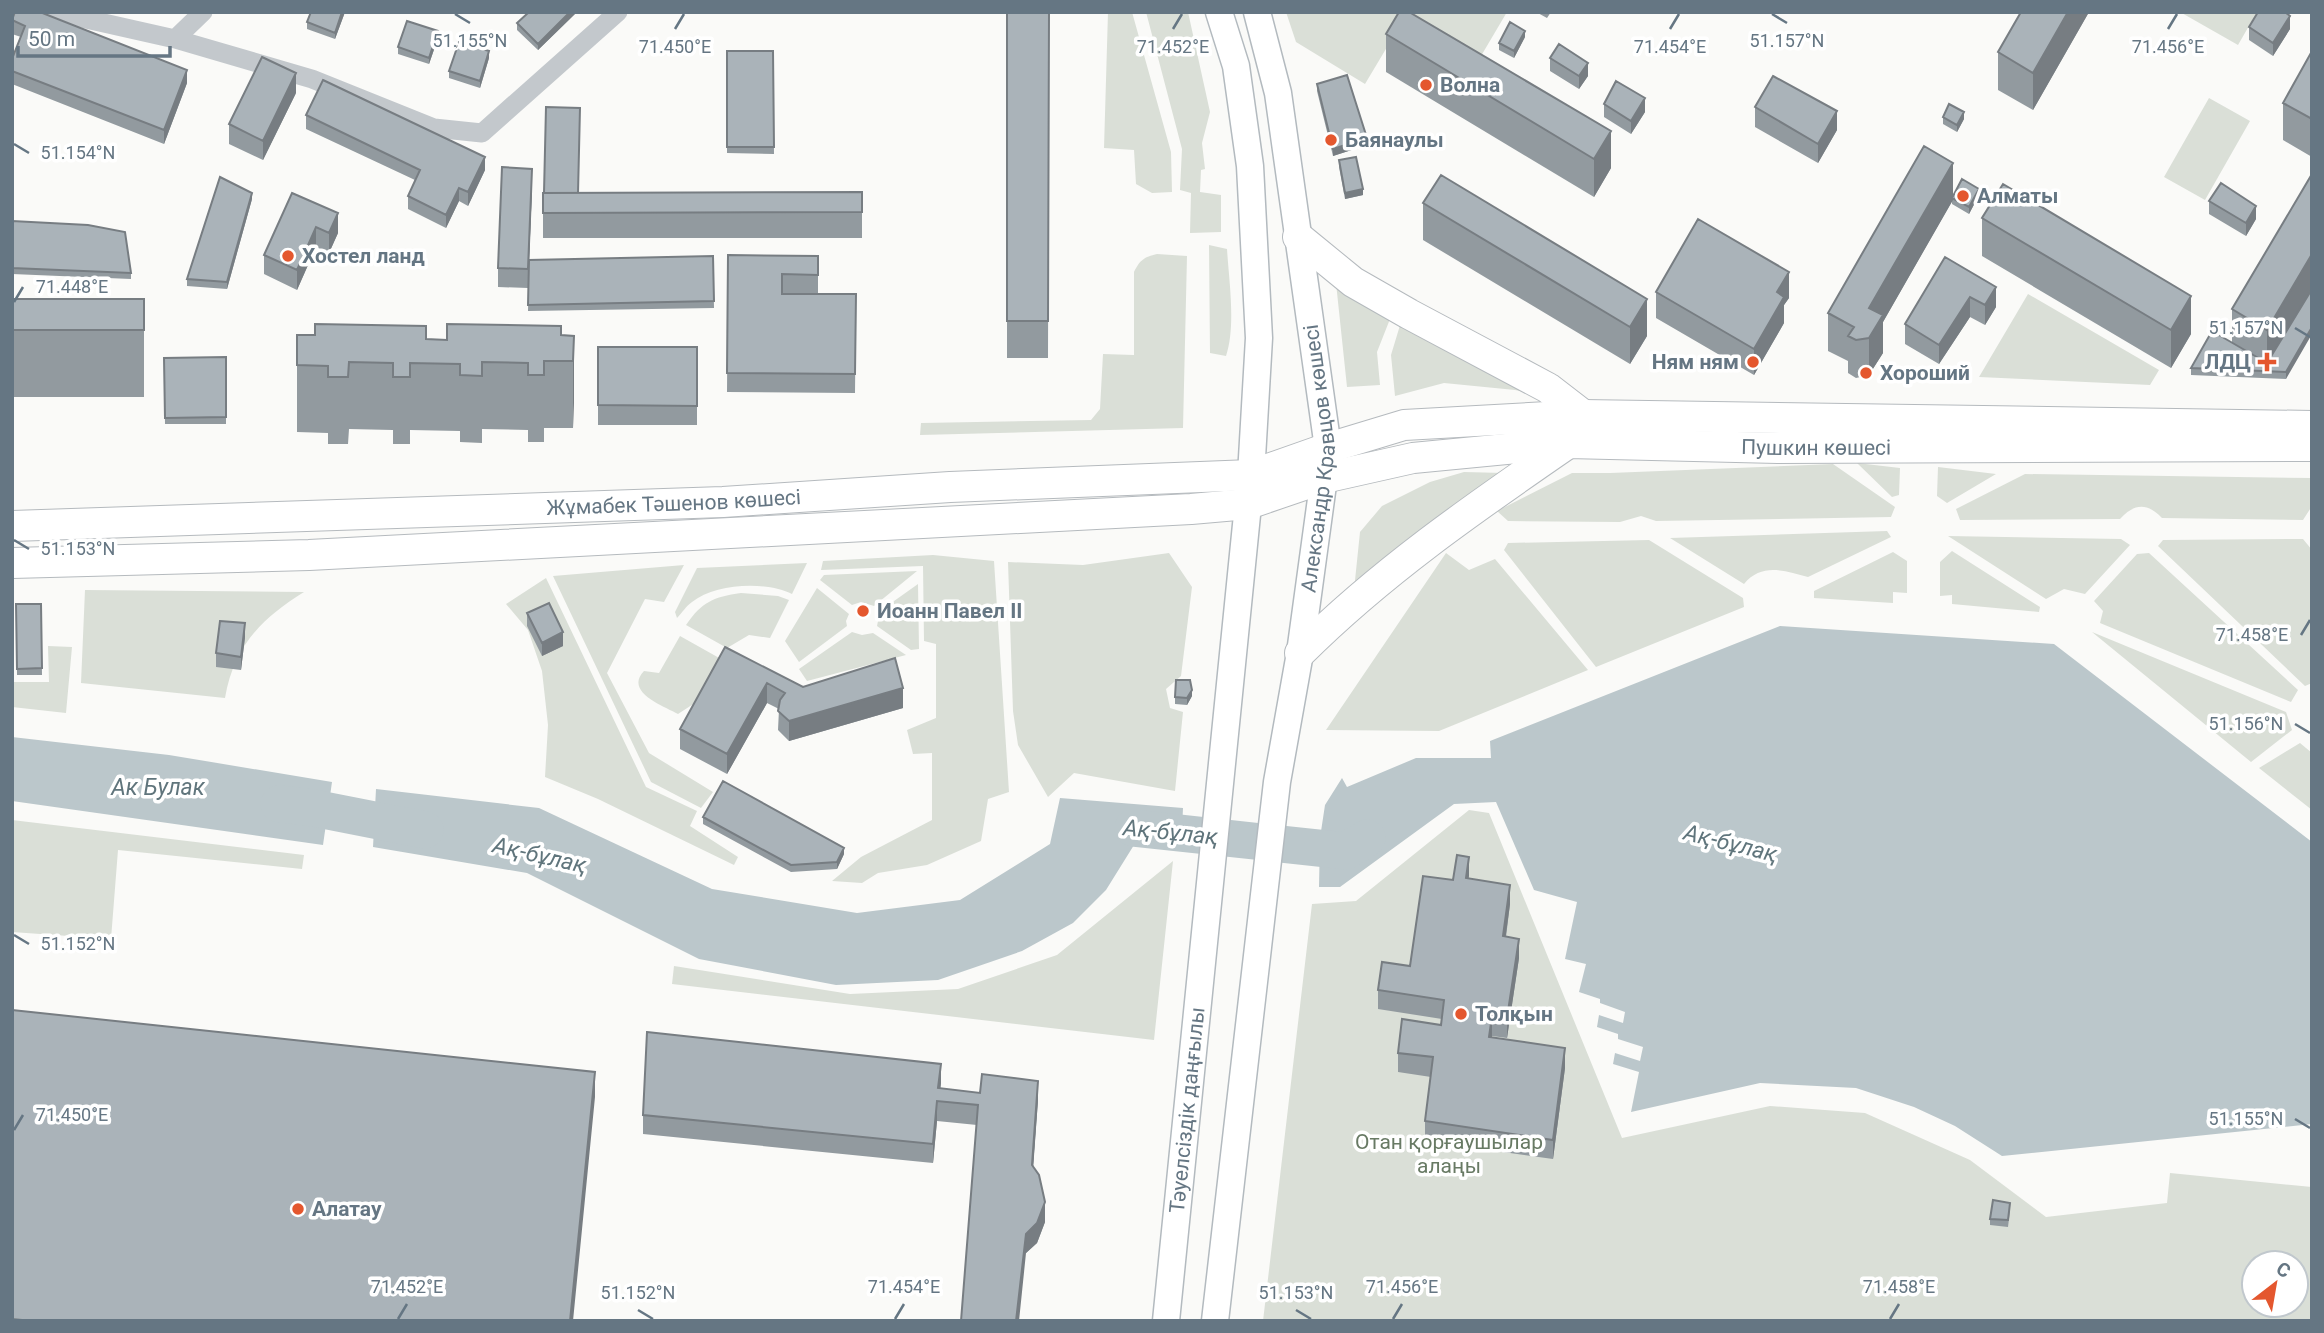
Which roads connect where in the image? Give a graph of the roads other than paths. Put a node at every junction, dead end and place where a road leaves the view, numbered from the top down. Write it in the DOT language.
graph roads {
  1 [pos="55,12"];
  2 [pos="202,12"];
  3 [pos="618,12"];
  4 [pos="1219,12"];
  5 [pos="1257,12"];
  6 [pos="175,38"];
  7 [pos="1298,237"];
  8 [pos="1583,415"];
  9 [pos="2312,426"];
  10 [pos="1568,443"];
  11 [pos="2312,446"];
  12 [pos="1328,448"];
  13 [pos="1324,478"];
  14 [pos="1250,490"];
  15 [pos="12,526"];
  16 [pos="12,563"];
  17 [pos="1300,653"];
  18 [pos="1166,1321"];
  19 [pos="1215,1321"];
  1 -- 6 [label="street"];
  2 -- 6 [label="street"];
  3 -- 6 [label="street"];
  4 -- 14 [label="main road"];
  5 -- 7 [label="main road, Александр Кравцов көшесі"];
  7 -- 8 [label="main road"];
  7 -- 12 [label="main road, Александр Кравцов көшесі"];
  8 -- 9 [label="main road, Пушкин көшесі"];
  8 -- 12 [label="main road, Пушкин көшесі"];
  10 -- 11 [label="main road, Пушкин көшесі"];
  10 -- 13 [label="main road, Пушкин көшесі"];
  10 -- 17 [label="main road"];
  12 -- 13 [label="main road, Александр Кравцов көшесі"];
  12 -- 14 [label="main road, Жұмабек Тәшенов көшесі"];
  13 -- 14 [label="main road, Жұмабек Тәшенов көшесі"];
  13 -- 17 [label="main road, Александр Кравцов көшесі"];
  14 -- 15 [label="main road, Жұмабек Тәшенов көшесі"];
  14 -- 16 [label="main road, Жұмабек Тәшенов көшесі"];
  14 -- 18 [label="main road, Тәуелсіздік даңғылы"];
  17 -- 19 [label="main road, Александр Кравцов көшесі"];
}
